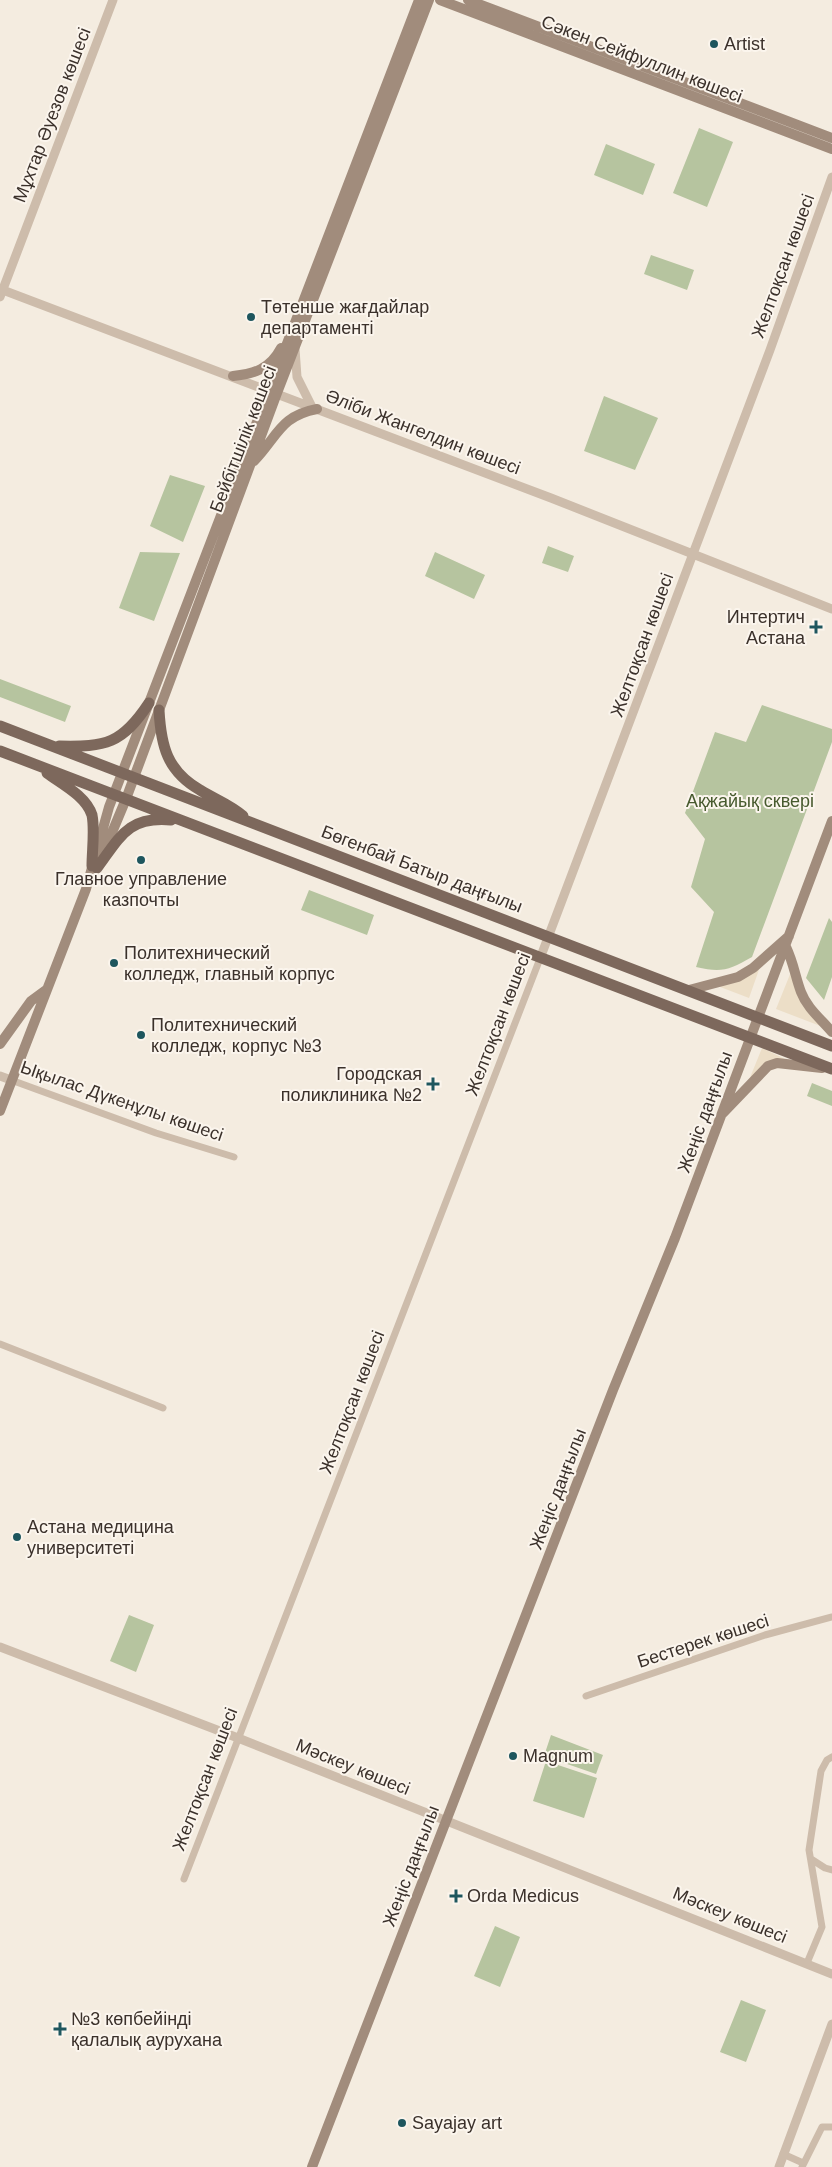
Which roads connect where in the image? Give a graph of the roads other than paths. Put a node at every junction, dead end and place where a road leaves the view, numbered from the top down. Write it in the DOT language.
graph roads {
  1 [pos="113,0"];
  2 [pos="419,0"];
  3 [pos="429,0"];
  4 [pos="440,0"];
  5 [pos="468,0"];
  6 [pos="832,138"];
  7 [pos="832,149"];
  8 [pos="832,176"];
  9 [pos="1,292"];
  10 [pos="294,326"];
  11 [pos="295,349"];
  12 [pos="232,376"];
  13 [pos="273,392"];
  14 [pos="315,408"];
  15 [pos="251,463"];
  16 [pos="693,553"];
  17 [pos="832,609"];
  18 [pos="149,703"];
  19 [pos="159,710"];
  20 [pos="0,726"];
  21 [pos="49,746"];
  22 [pos="0,750"];
  23 [pos="36,764"];
  24 [pos="122,773"];
  25 [pos="134,778"];
  26 [pos="114,795"];
  27 [pos="126,799"];
  28 [pos="832,821"];
  29 [pos="185,822"];
  30 [pos="250,822"];
  31 [pos="95,867"];
  32 [pos="789,935"];
  33 [pos="548,936"];
  34 [pos="786,947"];
  35 [pos="541,956"];
  36 [pos="47,990"];
  37 [pos="689,990"];
  38 [pos="758,1016"];
  39 [pos="832,1032"];
  40 [pos="750,1036"];
  41 [pos="0,1044"];
  42 [pos="832,1046"];
  43 [pos="832,1069"];
  44 [pos="0,1076"];
  45 [pos="11,1080"];
  46 [pos="0,1111"];
  47 [pos="720,1116"];
  48 [pos="234,1157"];
  49 [pos="0,1344"];
  50 [pos="163,1408"];
  51 [pos="832,1618"];
  52 [pos="0,1647"];
  53 [pos="586,1696"];
  54 [pos="238,1738"];
  55 [pos="832,1757"];
  56 [pos="445,1822"];
  57 [pos="811,1859"];
  58 [pos="832,1870"];
  59 [pos="184,1879"];
  60 [pos="807,1963"];
  61 [pos="832,1974"];
  62 [pos="832,2024"];
  63 [pos="832,2126"];
  64 [pos="783,2154"];
  65 [pos="802,2165"];
  66 [pos="312,2167"];
  67 [pos="779,2167"];
  1 -- 9 [label="street, Мұхтар Әуезов көшесі"];
  2 -- 10 [label="main road, Бейбітшілік көшесі"];
  3 -- 11 [label="main road, Бейбітшілік көшесі"];
  4 -- 7 [label="main road, Сәкен Сейфуллин көшесі"];
  5 -- 6 [label="main road, Сәкен Сейфуллин көшесі"];
  8 -- 16 [label="street, Желтоқсан көшесі"];
  9 -- 12 [label="street, Әліби Жангелдин көшесі"];
  10 -- 12 [label="main road"];
  10 -- 13 [label="main road, Бейбітшілік көшесі"];
  11 -- 13 [label="main road, Бейбітшілік көшесі"];
  11 -- 14 [label="street"];
  12 -- 13 [label="street, Әліби Жангелдин көшесі"];
  13 -- 14 [label="street, Әліби Жангелдин көшесі"];
  13 -- 15 [label="main road, Бейбітшілік көшесі"];
  13 -- 18 [label="main road, Бейбітшілік көшесі"];
  14 -- 15 [label="main road"];
  14 -- 16 [label="street, Әліби Жангелдин көшесі"];
  15 -- 19 [label="main road, Бейбітшілік көшесі"];
  16 -- 17 [label="street, Әліби Жангелдин көшесі"];
  16 -- 33 [label="street, Желтоқсан көшесі"];
  18 -- 21 [label="main road"];
  18 -- 24 [label="main road, Бейбітшілік көшесі"];
  19 -- 25 [label="main road, Бейбітшілік көшесі"];
  19 -- 30 [label="main road"];
  20 -- 21 [label="main road, Бөгенбай Батыр даңғылы"];
  21 -- 24 [label="main road, Бөгенбай Батыр даңғылы"];
  22 -- 23 [label="main road"];
  23 -- 26 [label="main road"];
  23 -- 31 [label="main road"];
  24 -- 25 [label="main road, Бөгенбай Батыр даңғылы"];
  24 -- 26 [label="main road, Бейбітшілік көшесі"];
  25 -- 27 [label="main road, Бейбітшілік көшесі"];
  25 -- 30 [label="main road, Бөгенбай Батыр даңғылы"];
  26 -- 27 [label="main road"];
  26 -- 31 [label="main road, Бейбітшілік көшесі"];
  27 -- 29 [label="main road"];
  27 -- 31 [label="main road, Бейбітшілік көшесі"];
  28 -- 32 [label="main road, Жеңіс даңғылы"];
  29 -- 31 [label="main road"];
  29 -- 35 [label="main road"];
  30 -- 33 [label="main road, Бөгенбай Батыр даңғылы"];
  31 -- 36 [label="main road, Бейбітшілік көшесі"];
  32 -- 34 [label="main road, Жеңіс даңғылы"];
  32 -- 37 [label="main road"];
  33 -- 35 [label="street, Желтоқсан көшесі"];
  33 -- 37 [label="main road, Бөгенбай Батыр даңғылы"];
  34 -- 38 [label="main road, Жеңіс даңғылы"];
  34 -- 39 [label="main road"];
  35 -- 40 [label="main road"];
  35 -- 54 [label="street, Желтоқсан көшесі"];
  36 -- 41 [label="main road"];
  36 -- 45 [label="main road, Бейбітшілік көшесі"];
  37 -- 38 [label="main road, Бөгенбай Батыр даңғылы"];
  38 -- 40 [label="main road, Жеңіс даңғылы"];
  38 -- 42 [label="main road, Бөгенбай Батыр даңғылы"];
  40 -- 43 [label="main road"];
  40 -- 47 [label="main road, Жеңіс даңғылы"];
  43 -- 47 [label="main road"];
  44 -- 45 [label="street, Ықылас Дүкенұлы көшесі"];
  45 -- 46 [label="main road, Бейбітшілік көшесі"];
  45 -- 48 [label="street, Ықылас Дүкенұлы көшесі"];
  47 -- 56 [label="main road, Жеңіс даңғылы"];
  49 -- 50 [label="street"];
  51 -- 53 [label="street, Бестерек көшесі"];
  52 -- 54 [label="street, Мәскеу көшесі"];
  54 -- 56 [label="street, Мәскеу көшесі"];
  54 -- 59 [label="street, Желтоқсан көшесі"];
  55 -- 57 [label="street"];
  56 -- 60 [label="street, Мәскеу көшесі"];
  56 -- 66 [label="main road, Жеңіс даңғылы"];
  57 -- 58 [label="street"];
  57 -- 60 [label="street"];
  60 -- 61 [label="street, Мәскеу көшесі"];
  62 -- 64 [label="street"];
  63 -- 65 [label="street"];
  64 -- 65 [label="street"];
  64 -- 67 [label="street"];
}
